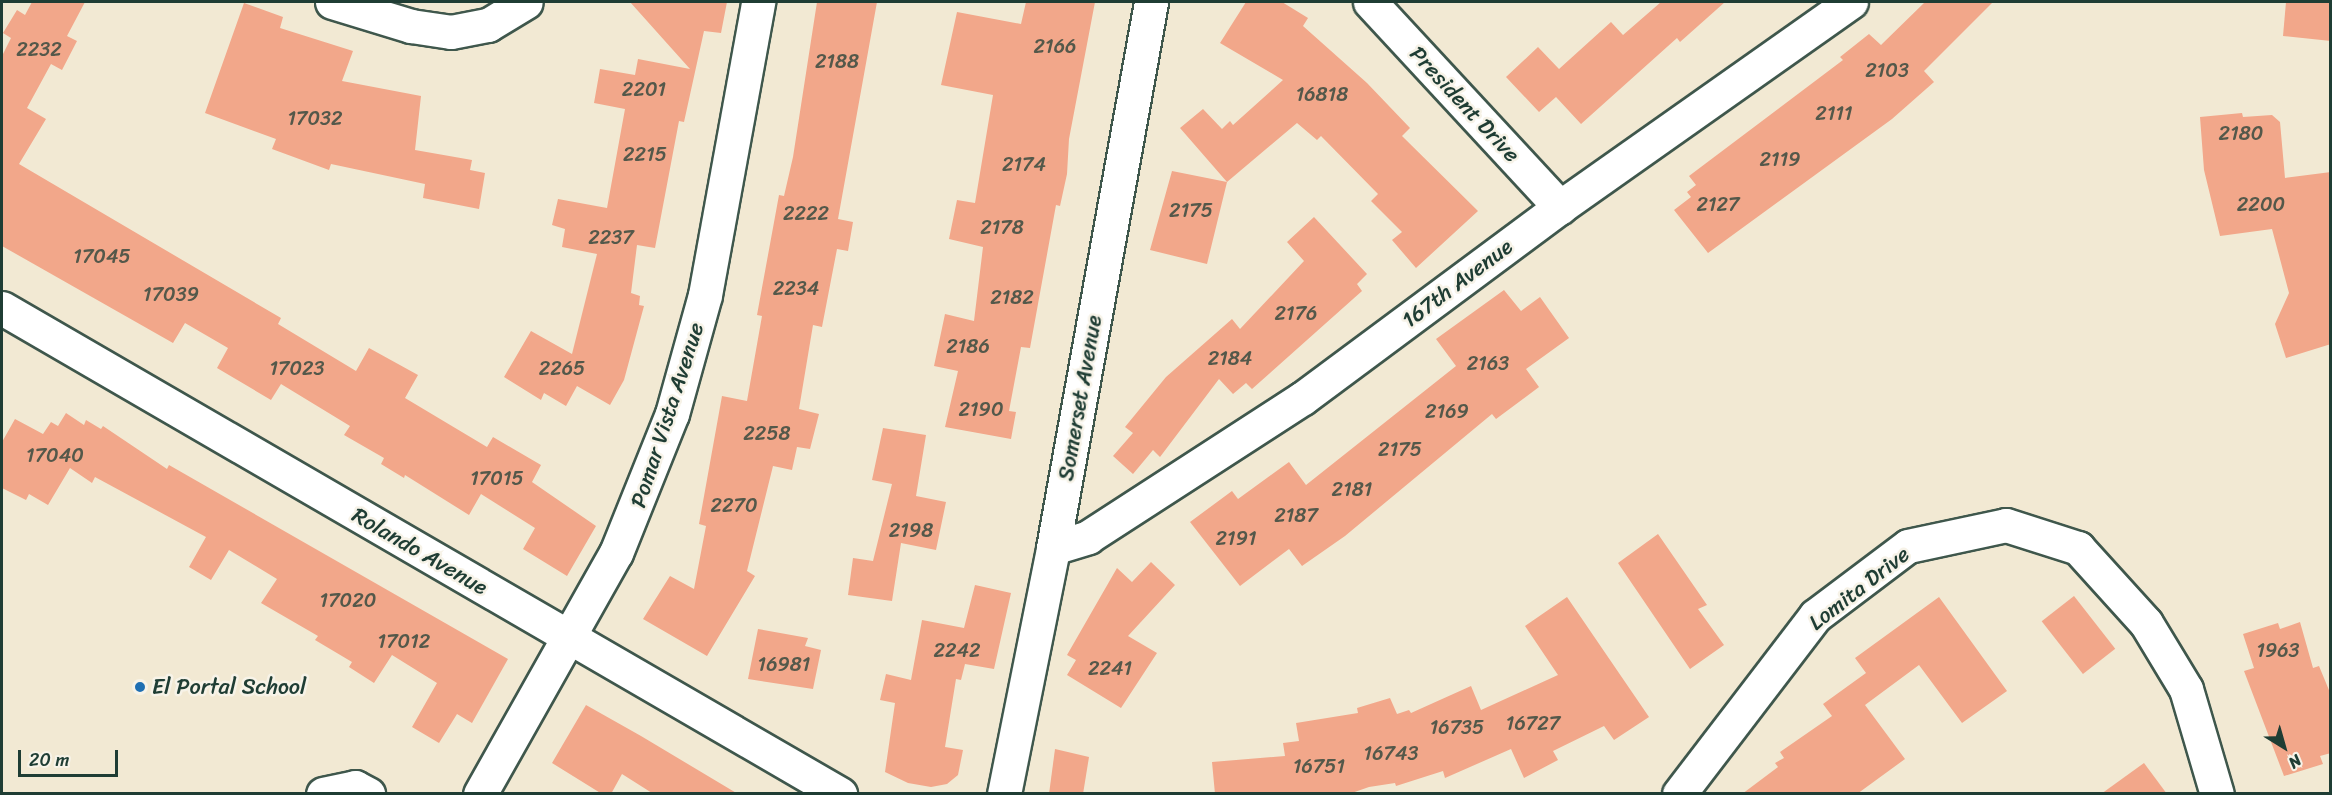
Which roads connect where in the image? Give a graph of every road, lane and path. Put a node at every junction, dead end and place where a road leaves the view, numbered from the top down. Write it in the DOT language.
graph roads {
  1 [pos="332,2"];
  2 [pos="526,2"];
  3 [pos="758,2"];
  4 [pos="1151,2"];
  5 [pos="1370,2"];
  6 [pos="1851,2"];
  7 [pos="379,9"];
  8 [pos="1560,207"];
  9 [pos="2,308"];
  10 [pos="1053,548"];
  11 [pos="569,638"];
  12 [pos="323,794"];
  13 [pos="368,794"];
  14 [pos="480,794"];
  15 [pos="840,794"];
  16 [pos="1004,794"];
  17 [pos="1679,794"];
  18 [pos="2217,794"];
  1 -- 7 [label="street"];
  2 -- 7 [label="street"];
  3 -- 11 [label="street, Pomar Vista Avenue"];
  4 -- 10 [label="street, Somerset Avenue"];
  5 -- 8 [label="street, President Drive"];
  6 -- 8 [label="street, 167th Avenue"];
  8 -- 10 [label="street, 167th Avenue"];
  9 -- 11 [label="street, Rolando Avenue"];
  10 -- 16 [label="street, Somerset Avenue"];
  11 -- 14 [label="street, Pomar Vista Avenue"];
  11 -- 15 [label="street, Rolando Avenue"];
  12 -- 13 [label="street"];
  17 -- 18 [label="street, Lomita Drive"];
}
